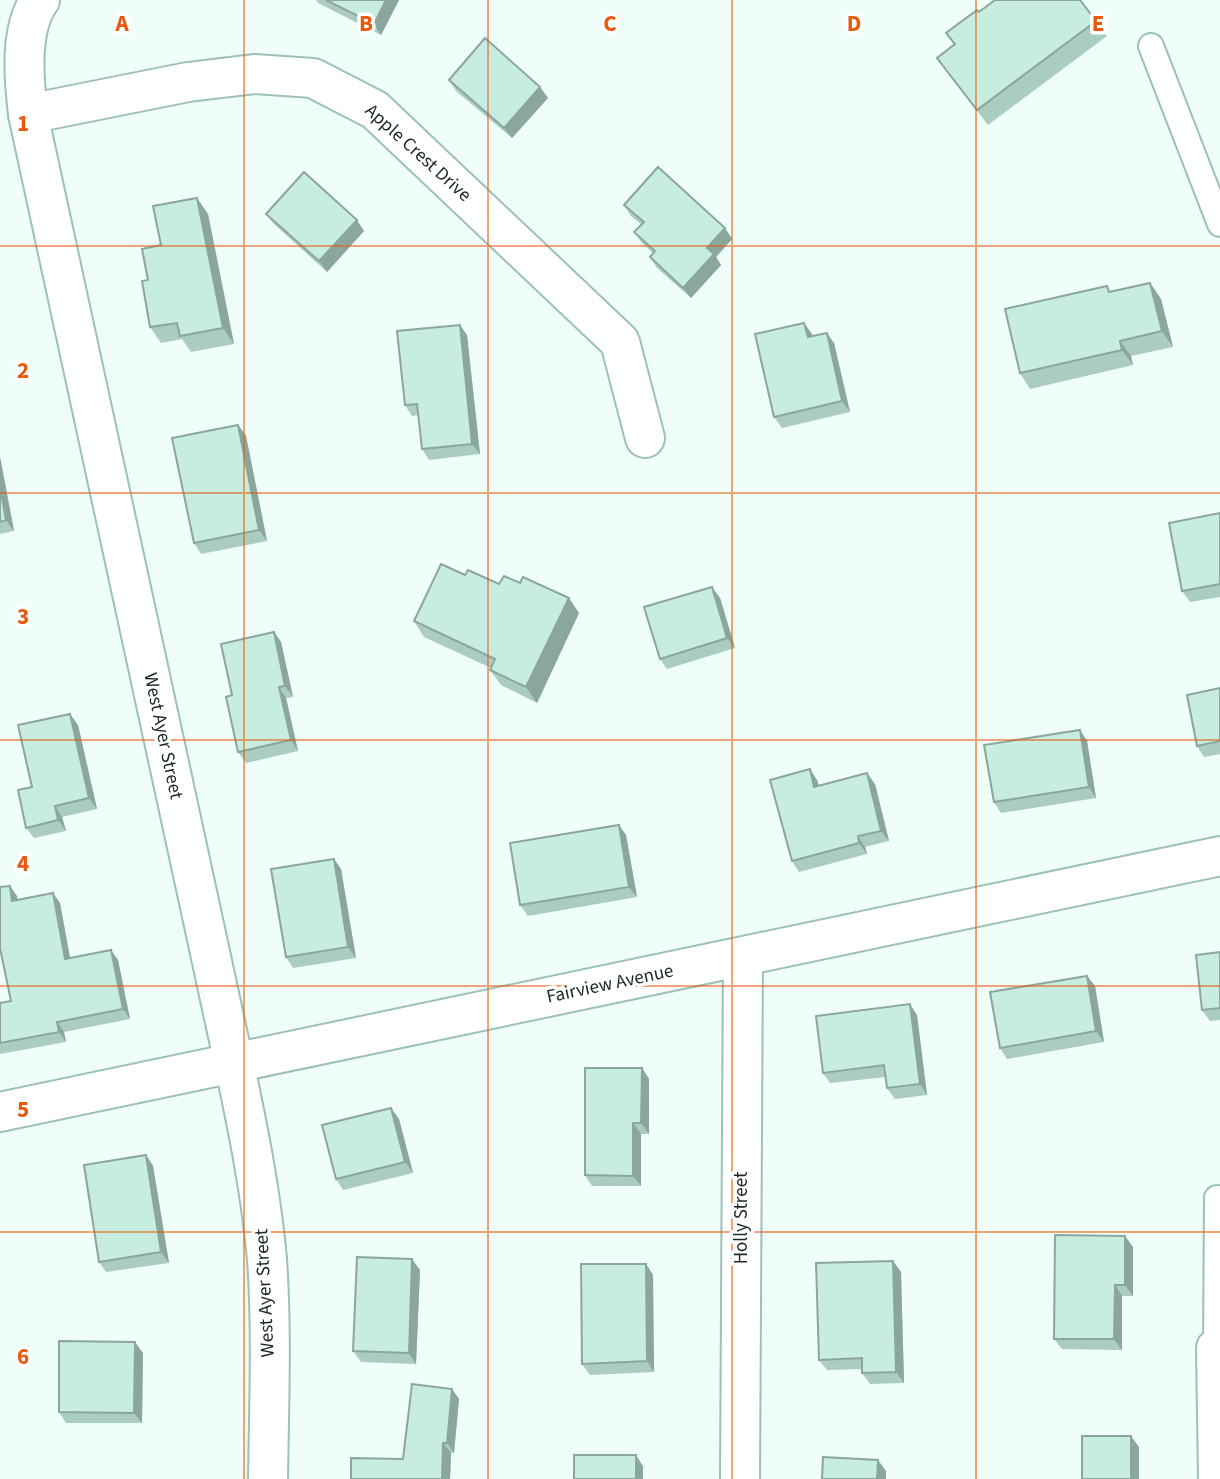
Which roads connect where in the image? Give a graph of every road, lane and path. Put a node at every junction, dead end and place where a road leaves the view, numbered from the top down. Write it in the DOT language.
graph roads {
  1 [pos="40,0"];
  2 [pos="1151,46"];
  3 [pos="28,114"];
  4 [pos="1220,224"];
  5 [pos="645,438"];
  6 [pos="1220,856"];
  7 [pos="743,957"];
  8 [pos="234,1063"];
  9 [pos="0,1112"];
  10 [pos="1217,1198"];
  11 [pos="1216,1348"];
  12 [pos="268,1479"];
  13 [pos="740,1479"];
  14 [pos="1218,1479"];
  1 -- 3 [label="street, West Ayer Street"];
  2 -- 4 [label="lane"];
  3 -- 5 [label="street, Apple Crest Drive"];
  3 -- 8 [label="street, West Ayer Street"];
  6 -- 7 [label="street, Fairview Avenue"];
  7 -- 8 [label="street, Fairview Avenue"];
  7 -- 13 [label="street, Holly Street"];
  8 -- 9 [label="street, Fairview Avenue"];
  8 -- 12 [label="street, West Ayer Street"];
  10 -- 11 [label="lane"];
  11 -- 14 [label="street"];
}
